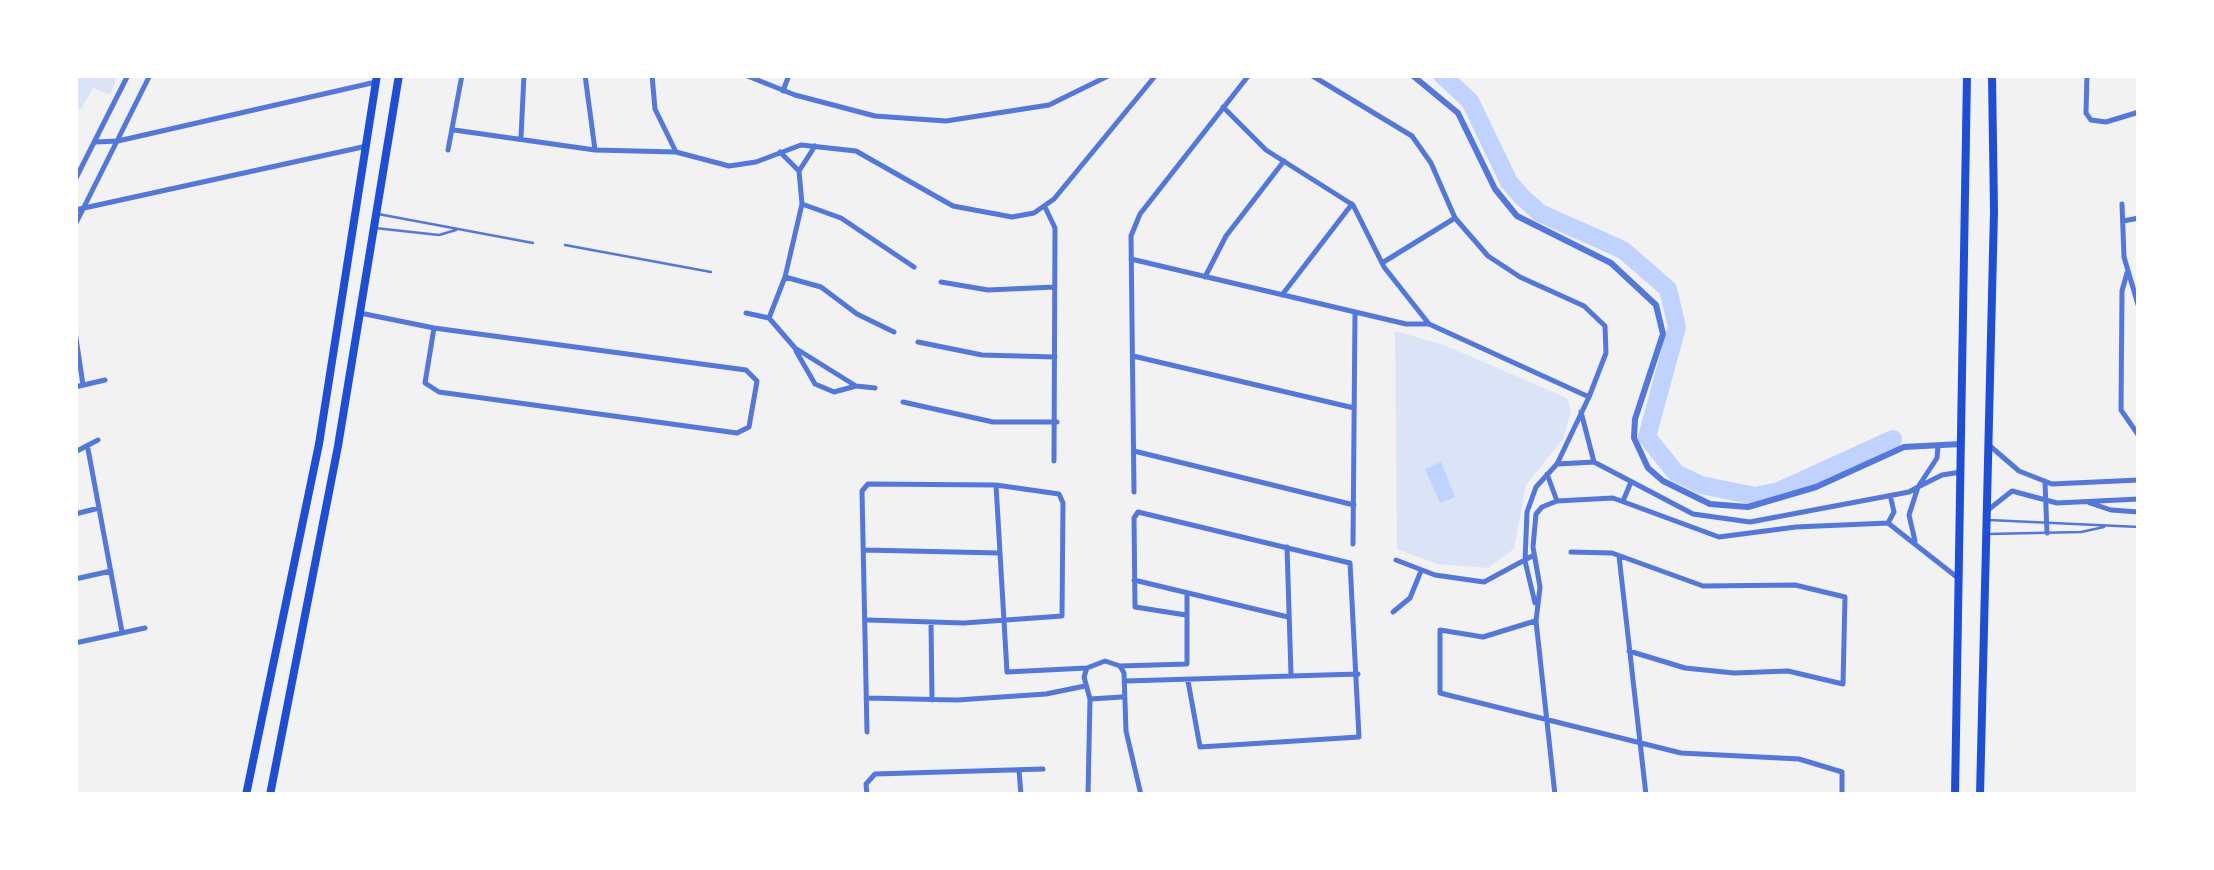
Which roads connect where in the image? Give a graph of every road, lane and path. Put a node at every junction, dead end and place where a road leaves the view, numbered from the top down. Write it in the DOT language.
graph roads {
  1 [pos="128,75"];
  2 [pos="150,75"];
  3 [pos="400,75"];
  4 [pos="462,75"];
  5 [pos="524,75"];
  6 [pos="585,75"];
  7 [pos="652,75"];
  8 [pos="744,75"];
  9 [pos="789,75"];
  10 [pos="1110,75"];
  11 [pos="1156,75"];
  12 [pos="1249,75"];
  13 [pos="1312,75"];
  14 [pos="1412,75"];
  15 [pos="1968,75"];
  16 [pos="1992,75"];
  17 [pos="2088,75"];
  18 [pos="377,78"];
  19 [pos="783,91"];
  20 [pos="1223,107"];
  21 [pos="2139,112"];
  22 [pos="454,130"];
  23 [pos="521,138"];
  24 [pos="118,141"];
  25 [pos="96,142"];
  26 [pos="815,144"];
  27 [pos="366,146"];
  28 [pos="448,150"];
  29 [pos="595,150"];
  30 [pos="780,151"];
  31 [pos="676,152"];
  32 [pos="1284,161"];
  33 [pos="799,171"];
  34 [pos="75,180"];
  35 [pos="802,204"];
  36 [pos="1352,204"];
  37 [pos="2122,204"];
  38 [pos="1045,206"];
  39 [pos="79,209"];
  40 [pos="376,214"];
  41 [pos="1455,218"];
  42 [pos="2139,218"];
  43 [pos="2123,221"];
  44 [pos="75,225"];
  45 [pos="374,228"];
  46 [pos="459,230"];
  47 [pos="534,243"];
  48 [pos="566,245"];
  49 [pos="1132,259"];
  50 [pos="1382,263"];
  51 [pos="914,268"];
  52 [pos="711,272"];
  53 [pos="2128,273"];
  54 [pos="785,277"];
  55 [pos="1205,277"];
  56 [pos="941,282"];
  57 [pos="1055,287"];
  58 [pos="1282,295"];
  59 [pos="2139,308"];
  60 [pos="1355,312"];
  61 [pos="360,313"];
  62 [pos="746,313"];
  63 [pos="769,318"];
  64 [pos="1429,324"];
  65 [pos="434,328"];
  66 [pos="894,332"];
  67 [pos="75,333"];
  68 [pos="918,342"];
  69 [pos="795,348"];
  70 [pos="1132,356"];
  71 [pos="1054,357"];
  72 [pos="105,380"];
  73 [pos="79,386"];
  74 [pos="856,386"];
  75 [pos="875,388"];
  76 [pos="1589,397"];
  77 [pos="904,402"];
  78 [pos="1354,408"];
  79 [pos="1581,412"];
  80 [pos="1057,422"];
  81 [pos="2139,436"];
  82 [pos="98,440"];
  83 [pos="1938,443"];
  84 [pos="1961,444"];
  85 [pos="1990,446"];
  86 [pos="88,449"];
  87 [pos="1134,451"];
  88 [pos="75,452"];
  89 [pos="1054,461"];
  90 [pos="1594,462"];
  91 [pos="1557,464"];
  92 [pos="1961,472"];
  93 [pos="1547,474"];
  94 [pos="2139,480"];
  95 [pos="1631,482"];
  96 [pos="2045,482"];
  97 [pos="996,485"];
  98 [pos="1918,488"];
  99 [pos="1134,492"];
  100 [pos="1892,499"];
  101 [pos="2139,499"];
  102 [pos="1624,501"];
  103 [pos="1558,502"];
  104 [pos="2046,502"];
  105 [pos="2087,502"];
  106 [pos="1354,504"];
  107 [pos="100,508"];
  108 [pos="2139,512"];
  109 [pos="75,514"];
  110 [pos="1988,515"];
  111 [pos="2047,522"];
  112 [pos="1888,523"];
  113 [pos="2106,527"];
  114 [pos="2139,527"];
  115 [pos="2047,533"];
  116 [pos="1988,534"];
  117 [pos="1915,541"];
  118 [pos="1353,544"];
  119 [pos="1288,547"];
  120 [pos="864,550"];
  121 [pos="1570,552"];
  122 [pos="1000,553"];
  123 [pos="1534,555"];
  124 [pos="1618,556"];
  125 [pos="1396,560"];
  126 [pos="1525,561"];
  127 [pos="111,571"];
  128 [pos="1422,571"];
  129 [pos="75,579"];
  130 [pos="1960,579"];
  131 [pos="1134,580"];
  132 [pos="1187,594"];
  133 [pos="1536,606"];
  134 [pos="1393,612"];
  135 [pos="1186,615"];
  136 [pos="1288,617"];
  137 [pos="866,620"];
  138 [pos="1001,621"];
  139 [pos="1536,621"];
  140 [pos="931,622"];
  141 [pos="145,628"];
  142 [pos="122,632"];
  143 [pos="75,644"];
  144 [pos="1629,650"];
  145 [pos="1120,666"];
  146 [pos="1086,668"];
  147 [pos="1292,674"];
  148 [pos="1358,674"];
  149 [pos="1126,681"];
  150 [pos="1188,681"];
  151 [pos="1085,686"];
  152 [pos="1122,697"];
  153 [pos="866,698"];
  154 [pos="1090,699"];
  155 [pos="932,700"];
  156 [pos="1548,720"];
  157 [pos="866,732"];
  158 [pos="1640,743"];
  159 [pos="1019,770"];
  160 [pos="1042,770"];
  161 [pos="246,795"];
  162 [pos="270,795"];
  163 [pos="867,795"];
  164 [pos="1020,795"];
  165 [pos="1088,795"];
  166 [pos="1142,795"];
  167 [pos="1440,795"];
  168 [pos="1464,795"];
  169 [pos="1556,795"];
  170 [pos="1646,795"];
  171 [pos="1842,795"];
  172 [pos="1955,795"];
  173 [pos="1980,795"];
  1 -- 25 [label="street"];
  2 -- 24 [label="street"];
  3 -- 40 [label="main road"];
  4 -- 22 [label="street"];
  5 -- 23 [label="street"];
  6 -- 29 [label="street"];
  7 -- 31 [label="street"];
  8 -- 19 [label="street"];
  9 -- 19 [label="street"];
  10 -- 19 [label="street"];
  11 -- 38 [label="street"];
  12 -- 20 [label="street"];
  13 -- 41 [label="street"];
  14 -- 83 [label="street"];
  15 -- 84 [label="main road"];
  16 -- 85 [label="main road"];
  17 -- 21 [label="street"];
  18 -- 24 [label="street"];
  18 -- 27 [label="main road"];
  20 -- 32 [label="street"];
  20 -- 49 [label="street"];
  22 -- 23 [label="street"];
  22 -- 28 [label="street"];
  23 -- 29 [label="street"];
  24 -- 25 [label="street"];
  24 -- 39 [label="street"];
  25 -- 34 [label="street"];
  26 -- 30 [label="street"];
  26 -- 33 [label="street"];
  26 -- 38 [label="street"];
  27 -- 39 [label="street"];
  27 -- 161 [label="main road"];
  29 -- 31 [label="street"];
  30 -- 31 [label="street"];
  30 -- 33 [label="street"];
  32 -- 36 [label="street"];
  32 -- 55 [label="street"];
  33 -- 35 [label="street"];
  35 -- 51 [label="street"];
  35 -- 54 [label="street"];
  36 -- 50 [label="street"];
  36 -- 58 [label="street"];
  37 -- 43 [label="street"];
  38 -- 57 [label="street"];
  39 -- 44 [label="street"];
  40 -- 45 [label="main road"];
  40 -- 46 [label="lane"];
  41 -- 50 [label="street"];
  41 -- 76 [label="street"];
  42 -- 43 [label="street"];
  43 -- 53 [label="street"];
  45 -- 46 [label="lane"];
  45 -- 61 [label="main road"];
  46 -- 47 [label="lane"];
  48 -- 52 [label="lane"];
  49 -- 55 [label="street"];
  49 -- 70 [label="street"];
  50 -- 64 [label="street"];
  53 -- 59 [label="street"];
  53 -- 81 [label="street"];
  54 -- 63 [label="street"];
  54 -- 66 [label="street"];
  55 -- 58 [label="street"];
  56 -- 57 [label="street"];
  57 -- 71 [label="street"];
  58 -- 60 [label="street"];
  60 -- 64 [label="street"];
  60 -- 78 [label="street"];
  61 -- 65 [label="street"];
  61 -- 162 [label="main road"];
  62 -- 63 [label="street"];
  63 -- 69 [label="street"];
  64 -- 76 [label="street"];
  65 -- 65 [label="street"];
  67 -- 73 [label="street"];
  68 -- 71 [label="street"];
  69 -- 74 [label="street"];
  69 -- 74 [label="street"];
  70 -- 78 [label="street"];
  70 -- 87 [label="street"];
  71 -- 80 [label="street"];
  72 -- 73 [label="street"];
  74 -- 75 [label="street"];
  76 -- 79 [label="street"];
  77 -- 80 [label="street"];
  78 -- 106 [label="street"];
  79 -- 90 [label="street"];
  79 -- 91 [label="street"];
  80 -- 89 [label="street"];
  82 -- 86 [label="street"];
  83 -- 84 [label="street"];
  83 -- 98 [label="street"];
  84 -- 92 [label="main road"];
  85 -- 96 [label="street"];
  85 -- 110 [label="main road"];
  86 -- 88 [label="street"];
  86 -- 107 [label="street"];
  87 -- 99 [label="street"];
  87 -- 106 [label="street"];
  90 -- 91 [label="street"];
  90 -- 95 [label="street"];
  91 -- 93 [label="street"];
  92 -- 98 [label="street"];
  92 -- 130 [label="main road"];
  93 -- 103 [label="street"];
  93 -- 126 [label="street"];
  94 -- 96 [label="street"];
  95 -- 100 [label="street"];
  95 -- 102 [label="street"];
  96 -- 104 [label="street"];
  97 -- 120 [label="street"];
  97 -- 122 [label="street"];
  97 -- 138 [label="street"];
  98 -- 100 [label="street"];
  98 -- 117 [label="street"];
  100 -- 112 [label="street"];
  101 -- 105 [label="street"];
  102 -- 103 [label="street"];
  102 -- 112 [label="street"];
  103 -- 123 [label="street"];
  104 -- 105 [label="street"];
  104 -- 110 [label="street"];
  104 -- 111 [label="street"];
  105 -- 108 [label="street"];
  106 -- 118 [label="street"];
  107 -- 109 [label="street"];
  107 -- 127 [label="street"];
  110 -- 111 [label="lane"];
  110 -- 116 [label="main road"];
  111 -- 113 [label="lane"];
  111 -- 115 [label="street"];
  112 -- 117 [label="street"];
  113 -- 114 [label="lane"];
  113 -- 115 [label="lane"];
  115 -- 116 [label="lane"];
  116 -- 173 [label="main road"];
  117 -- 130 [label="street"];
  119 -- 131 [label="street"];
  119 -- 136 [label="street"];
  119 -- 148 [label="street"];
  120 -- 122 [label="street"];
  120 -- 137 [label="street"];
  121 -- 124 [label="street"];
  122 -- 138 [label="street"];
  123 -- 126 [label="street"];
  123 -- 133 [label="street"];
  124 -- 144 [label="street"];
  124 -- 144 [label="street"];
  125 -- 128 [label="street"];
  126 -- 128 [label="street"];
  126 -- 133 [label="street"];
  127 -- 129 [label="street"];
  127 -- 142 [label="street"];
  128 -- 134 [label="street"];
  130 -- 172 [label="main road"];
  131 -- 132 [label="street"];
  131 -- 135 [label="street"];
  132 -- 135 [label="street"];
  132 -- 136 [label="street"];
  133 -- 139 [label="street"];
  135 -- 145 [label="street"];
  136 -- 147 [label="street"];
  137 -- 140 [label="street"];
  137 -- 153 [label="street"];
  138 -- 140 [label="street"];
  138 -- 146 [label="street"];
  139 -- 156 [label="street"];
  139 -- 156 [label="street"];
  140 -- 155 [label="street"];
  141 -- 142 [label="street"];
  142 -- 143 [label="street"];
  144 -- 158 [label="street"];
  145 -- 146 [label="street"];
  145 -- 149 [label="street"];
  146 -- 151 [label="street"];
  147 -- 148 [label="street"];
  147 -- 150 [label="street"];
  148 -- 150 [label="street"];
  149 -- 150 [label="street"];
  149 -- 152 [label="street"];
  151 -- 154 [label="street"];
  151 -- 155 [label="street"];
  152 -- 154 [label="street"];
  152 -- 166 [label="street"];
  153 -- 155 [label="street"];
  153 -- 157 [label="street"];
  154 -- 165 [label="street"];
  156 -- 158 [label="street"];
  156 -- 169 [label="street"];
  158 -- 170 [label="street"];
  158 -- 171 [label="street"];
  159 -- 160 [label="street"];
  159 -- 163 [label="street"];
  159 -- 164 [label="street"];
  167 -- 168 [label="street"];
}
